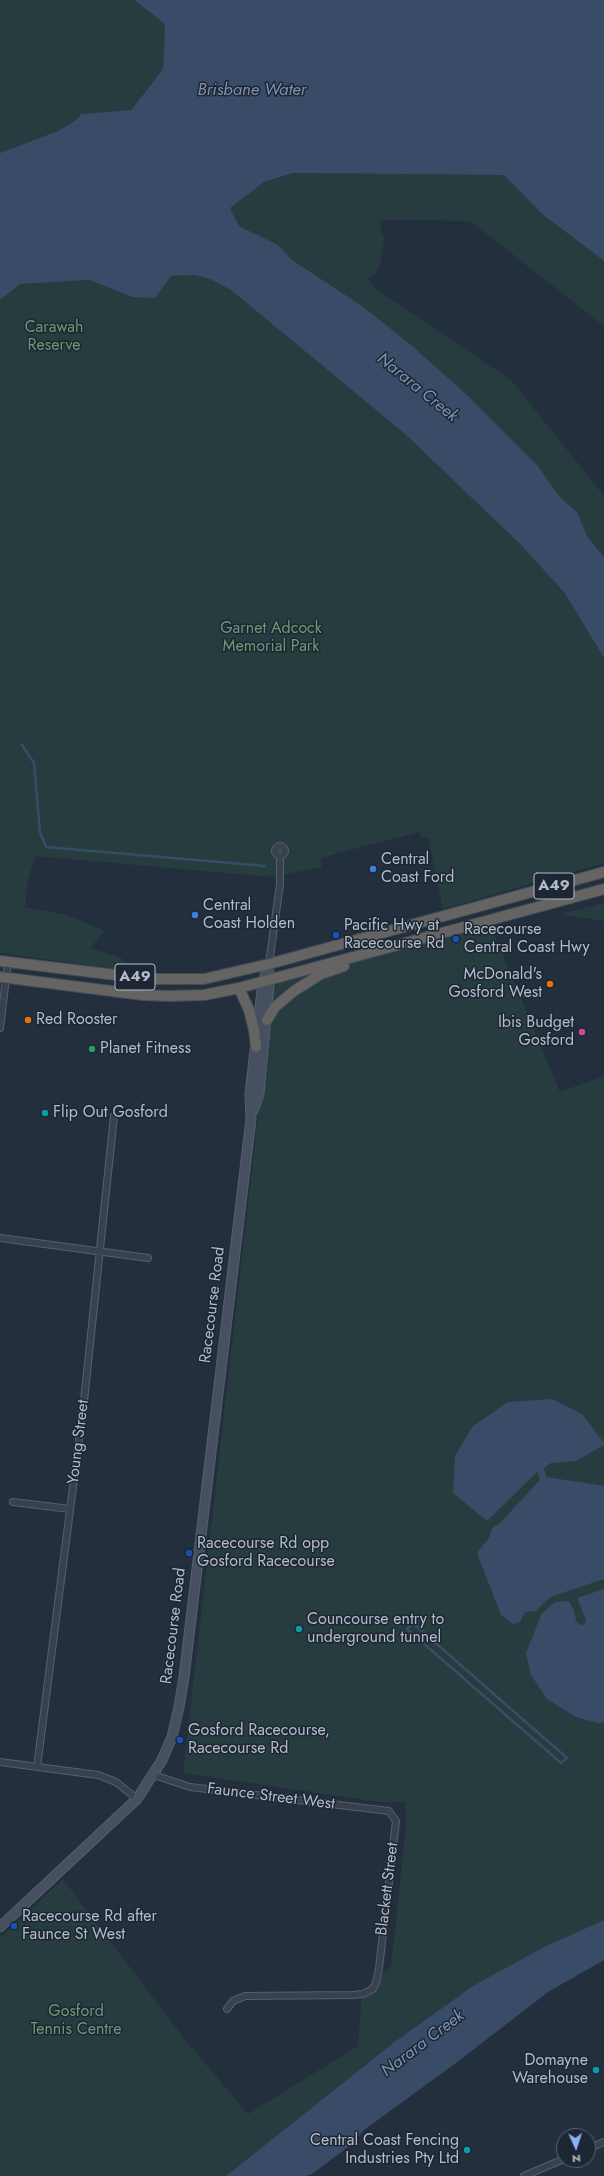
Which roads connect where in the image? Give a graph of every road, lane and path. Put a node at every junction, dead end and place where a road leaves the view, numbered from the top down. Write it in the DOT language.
graph roads {
  1 [pos="280,856"];
  2 [pos="604,872"];
  3 [pos="604,889"];
  4 [pos="406,943"];
  5 [pos="4,962"];
  6 [pos="269,964"];
  7 [pos="3,978"];
  8 [pos="267,981"];
  9 [pos="239,988"];
  10 [pos="267,1020"];
  11 [pos="0,1028"];
  12 [pos="256,1047"];
  13 [pos="114,1116"];
  14 [pos="251,1118"];
  15 [pos="0,1238"];
  16 [pos="100,1252"];
  17 [pos="148,1258"];
  18 [pos="13,1502"];
  19 [pos="70,1510"];
  20 [pos="0,1762"];
  21 [pos="37,1767"];
  22 [pos="154,1774"];
  23 [pos="136,1799"];
  24 [pos="389,1811"];
  25 [pos="0,1927"];
  26 [pos="227,2009"];
  27 [pos="556,2162"];
  28 [pos="524,2176"];
  1 -- 6 [label="street"];
  2 -- 6 [label="highway, A49"];
  3 -- 4 [label="highway, A49"];
  4 -- 8 [label="highway, A49"];
  4 -- 10 [label="highway"];
  5 -- 6 [label="highway, A49"];
  5 -- 7 [label="street"];
  6 -- 8 [label="main road, Racecourse Road"];
  7 -- 9 [label="highway, A49"];
  7 -- 11 [label="street"];
  8 -- 9 [label="highway, A49"];
  8 -- 10 [label="main road, Racecourse Road"];
  8 -- 12 [label="main road, Racecourse Road"];
  9 -- 12 [label="highway"];
  10 -- 14 [label="main road, Racecourse Road"];
  12 -- 14 [label="main road, Racecourse Road"];
  13 -- 16 [label="street, Young Street"];
  14 -- 22 [label="main road, Racecourse Road"];
  15 -- 16 [label="street"];
  16 -- 17 [label="street"];
  16 -- 19 [label="street, Young Street"];
  18 -- 19 [label="street"];
  19 -- 21 [label="street, Young Street"];
  20 -- 21 [label="street"];
  21 -- 23 [label="street"];
  22 -- 23 [label="main road, Racecourse Road"];
  22 -- 24 [label="street, Faunce Street West"];
  23 -- 25 [label="main road, Racecourse Road"];
  24 -- 26 [label="street, Blackett Street"];
  27 -- 28 [label="street"];
}
